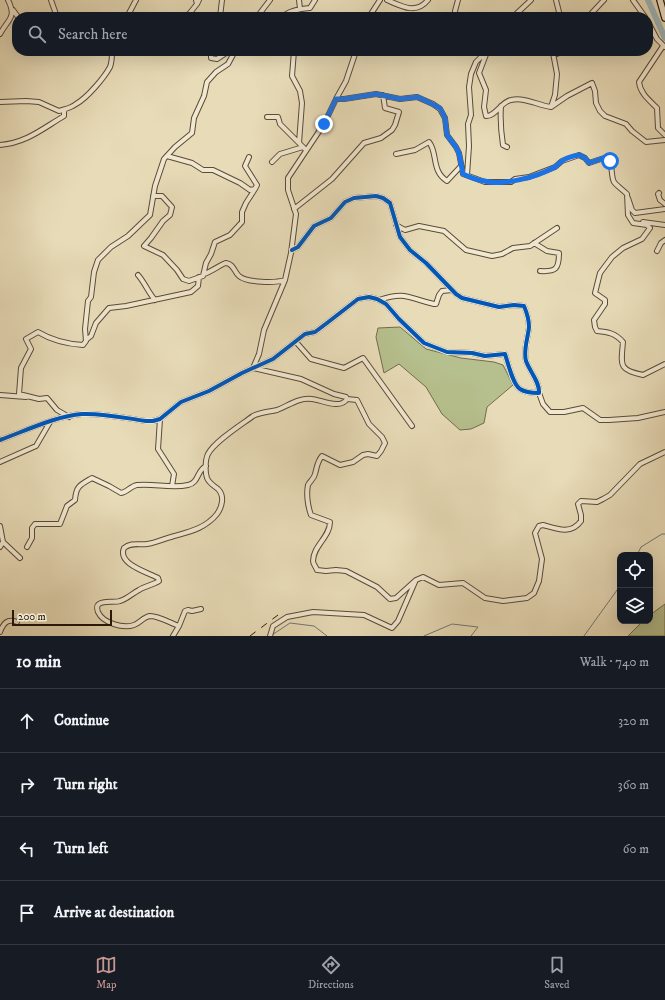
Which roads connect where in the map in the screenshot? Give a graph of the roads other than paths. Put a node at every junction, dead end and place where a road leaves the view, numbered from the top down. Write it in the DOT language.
graph roads {
  1 [pos="8,0"];
  2 [pos="51,0"];
  3 [pos="136,0"];
  4 [pos="222,0"];
  5 [pos="270,0"];
  6 [pos="299,0"];
  7 [pos="315,0"];
  8 [pos="380,0"];
  9 [pos="387,0"];
  10 [pos="428,0"];
  11 [pos="458,0"];
  12 [pos="531,0"];
  13 [pos="556,0"];
  14 [pos="604,0"];
  15 [pos="633,0"];
  16 [pos="660,0"];
  17 [pos="197,1"];
  18 [pos="300,9"];
  19 [pos="13,10"];
  20 [pos="55,12"];
  21 [pos="130,12"];
  22 [pos="190,12"];
  23 [pos="221,12"];
  24 [pos="261,12"];
  25 [pos="291,12"];
  26 [pos="372,12"];
  27 [pos="455,12"];
  28 [pos="518,12"];
  29 [pos="559,12"];
  30 [pos="593,12"];
  31 [pos="641,12"];
  32 [pos="12,14"];
  33 [pos="665,18"];
  34 [pos="653,31"];
  35 [pos="0,34"];
  36 [pos="664,46"];
  37 [pos="112,56"];
  38 [pos="211,56"];
  39 [pos="221,56"];
  40 [pos="232,56"];
  41 [pos="294,56"];
  42 [pos="354,56"];
  43 [pos="483,56"];
  44 [pos="485,56"];
  45 [pos="553,56"];
  46 [pos="383,95"];
  47 [pos="336,99"];
  48 [pos="0,102"];
  49 [pos="501,106"];
  50 [pos="551,107"];
  51 [pos="64,110"];
  52 [pos="267,117"];
  53 [pos="665,135"];
  54 [pos="665,140"];
  55 [pos="299,143"];
  56 [pos="0,145"];
  57 [pos="507,147"];
  58 [pos="304,149"];
  59 [pos="396,154"];
  60 [pos="167,156"];
  61 [pos="249,157"];
  62 [pos="272,162"];
  63 [pos="461,166"];
  64 [pos="467,175"];
  65 [pos="255,189"];
  66 [pos="659,193"];
  67 [pos="627,194"];
  68 [pos="153,196"];
  69 [pos="665,204"];
  70 [pos="294,209"];
  71 [pos="665,209"];
  72 [pos="631,219"];
  73 [pos="396,225"];
  74 [pos="665,225"];
  75 [pos="557,228"];
  76 [pos="665,240"];
  77 [pos="534,243"];
  78 [pos="292,250"];
  79 [pos="657,251"];
  80 [pos="540,271"];
  81 [pos="204,274"];
  82 [pos="138,275"];
  83 [pos="199,277"];
  84 [pos="285,280"];
  85 [pos="452,290"];
  86 [pos="155,300"];
  87 [pos="379,300"];
  88 [pos="86,340"];
  89 [pos="296,342"];
  90 [pos="665,364"];
  91 [pos="253,368"];
  92 [pos="539,393"];
  93 [pos="0,395"];
  94 [pos="35,398"];
  95 [pos="347,399"];
  96 [pos="665,412"];
  97 [pos="69,417"];
  98 [pos="160,419"];
  99 [pos="50,422"];
  100 [pos="412,426"];
  101 [pos="0,440"];
  102 [pos="665,452"];
  103 [pos="0,462"];
  104 [pos="206,466"];
  105 [pos="172,486"];
  106 [pos="0,526"];
  107 [pos="4,542"];
  108 [pos="0,547"];
  109 [pos="27,547"];
  110 [pos="20,558"];
  111 [pos="416,580"];
  112 [pos="201,608"];
  113 [pos="17,622"];
  114 [pos="179,626"];
  115 [pos="0,632"];
  116 [pos="271,635"];
  117 [pos="173,636"];
  1 -- 19 [label="street"];
  2 -- 20 [label="street"];
  3 -- 21 [label="street"];
  4 -- 23 [label="street"];
  5 -- 24 [label="street"];
  6 -- 18 [label="street"];
  7 -- 18 [label="street"];
  8 -- 26 [label="street"];
  9 -- 10 [label="street"];
  11 -- 27 [label="street"];
  12 -- 28 [label="street"];
  13 -- 29 [label="street"];
  14 -- 30 [label="street"];
  15 -- 31 [label="street"];
  16 -- 33 [label="street"];
  17 -- 22 [label="street"];
  18 -- 25 [label="street"];
  32 -- 35 [label="street"];
  34 -- 36 [label="street"];
  36 -- 53 [label="street"];
  37 -- 51 [label="street"];
  38 -- 39 [label="street"];
  40 -- 60 [label="street"];
  41 -- 55 [label="street"];
  42 -- 47 [label="street"];
  43 -- 64 [label="street"];
  44 -- 49 [label="street"];
  45 -- 50 [label="street"];
  46 -- 47 [label="street"];
  46 -- 63 [label="street"];
  46 -- 70 [label="street"];
  47 -- 58 [label="street"];
  48 -- 51 [label="street"];
  49 -- 50 [label="street"];
  49 -- 57 [label="street"];
  50 -- 54 [label="street"];
  51 -- 56 [label="street"];
  52 -- 55 [label="street"];
  55 -- 58 [label="street"];
  58 -- 62 [label="street"];
  58 -- 70 [label="street"];
  59 -- 63 [label="street"];
  60 -- 65 [label="street"];
  60 -- 68 [label="street"];
  61 -- 65 [label="street"];
  63 -- 64 [label="street"];
  64 -- 67 [label="street"];
  65 -- 81 [label="street"];
  66 -- 69 [label="street"];
  67 -- 71 [label="street"];
  67 -- 72 [label="street"];
  68 -- 83 [label="street"];
  68 -- 88 [label="street"];
  70 -- 78 [label="street"];
  72 -- 74 [label="street"];
  72 -- 90 [label="street"];
  73 -- 77 [label="street"];
  73 -- 78 [label="street"];
  73 -- 85 [label="street"];
  75 -- 77 [label="street"];
  76 -- 79 [label="street"];
  77 -- 80 [label="street"];
  78 -- 84 [label="street"];
  81 -- 83 [label="street"];
  81 -- 84 [label="street"];
  82 -- 86 [label="street"];
  83 -- 86 [label="street"];
  84 -- 91 [label="street"];
  85 -- 87 [label="street"];
  85 -- 92 [label="street"];
  86 -- 88 [label="street"];
  87 -- 89 [label="street"];
  87 -- 92 [label="street"];
  88 -- 94 [label="street"];
  89 -- 91 [label="street"];
  89 -- 100 [label="street"];
  91 -- 95 [label="street"];
  91 -- 98 [label="street"];
  92 -- 96 [label="street"];
  93 -- 94 [label="street"];
  94 -- 97 [label="street"];
  95 -- 104 [label="street"];
  95 -- 111 [label="street"];
  97 -- 98 [label="street"];
  97 -- 99 [label="street"];
  98 -- 105 [label="street"];
  99 -- 101 [label="street"];
  99 -- 103 [label="street"];
  102 -- 111 [label="street"];
  104 -- 105 [label="street"];
  104 -- 114 [label="street"];
  105 -- 109 [label="street"];
  106 -- 107 [label="street"];
  107 -- 108 [label="street"];
  107 -- 110 [label="street"];
  111 -- 116 [label="street"];
  112 -- 114 [label="street"];
  113 -- 115 [label="street"];
  114 -- 117 [label="street"];
}
